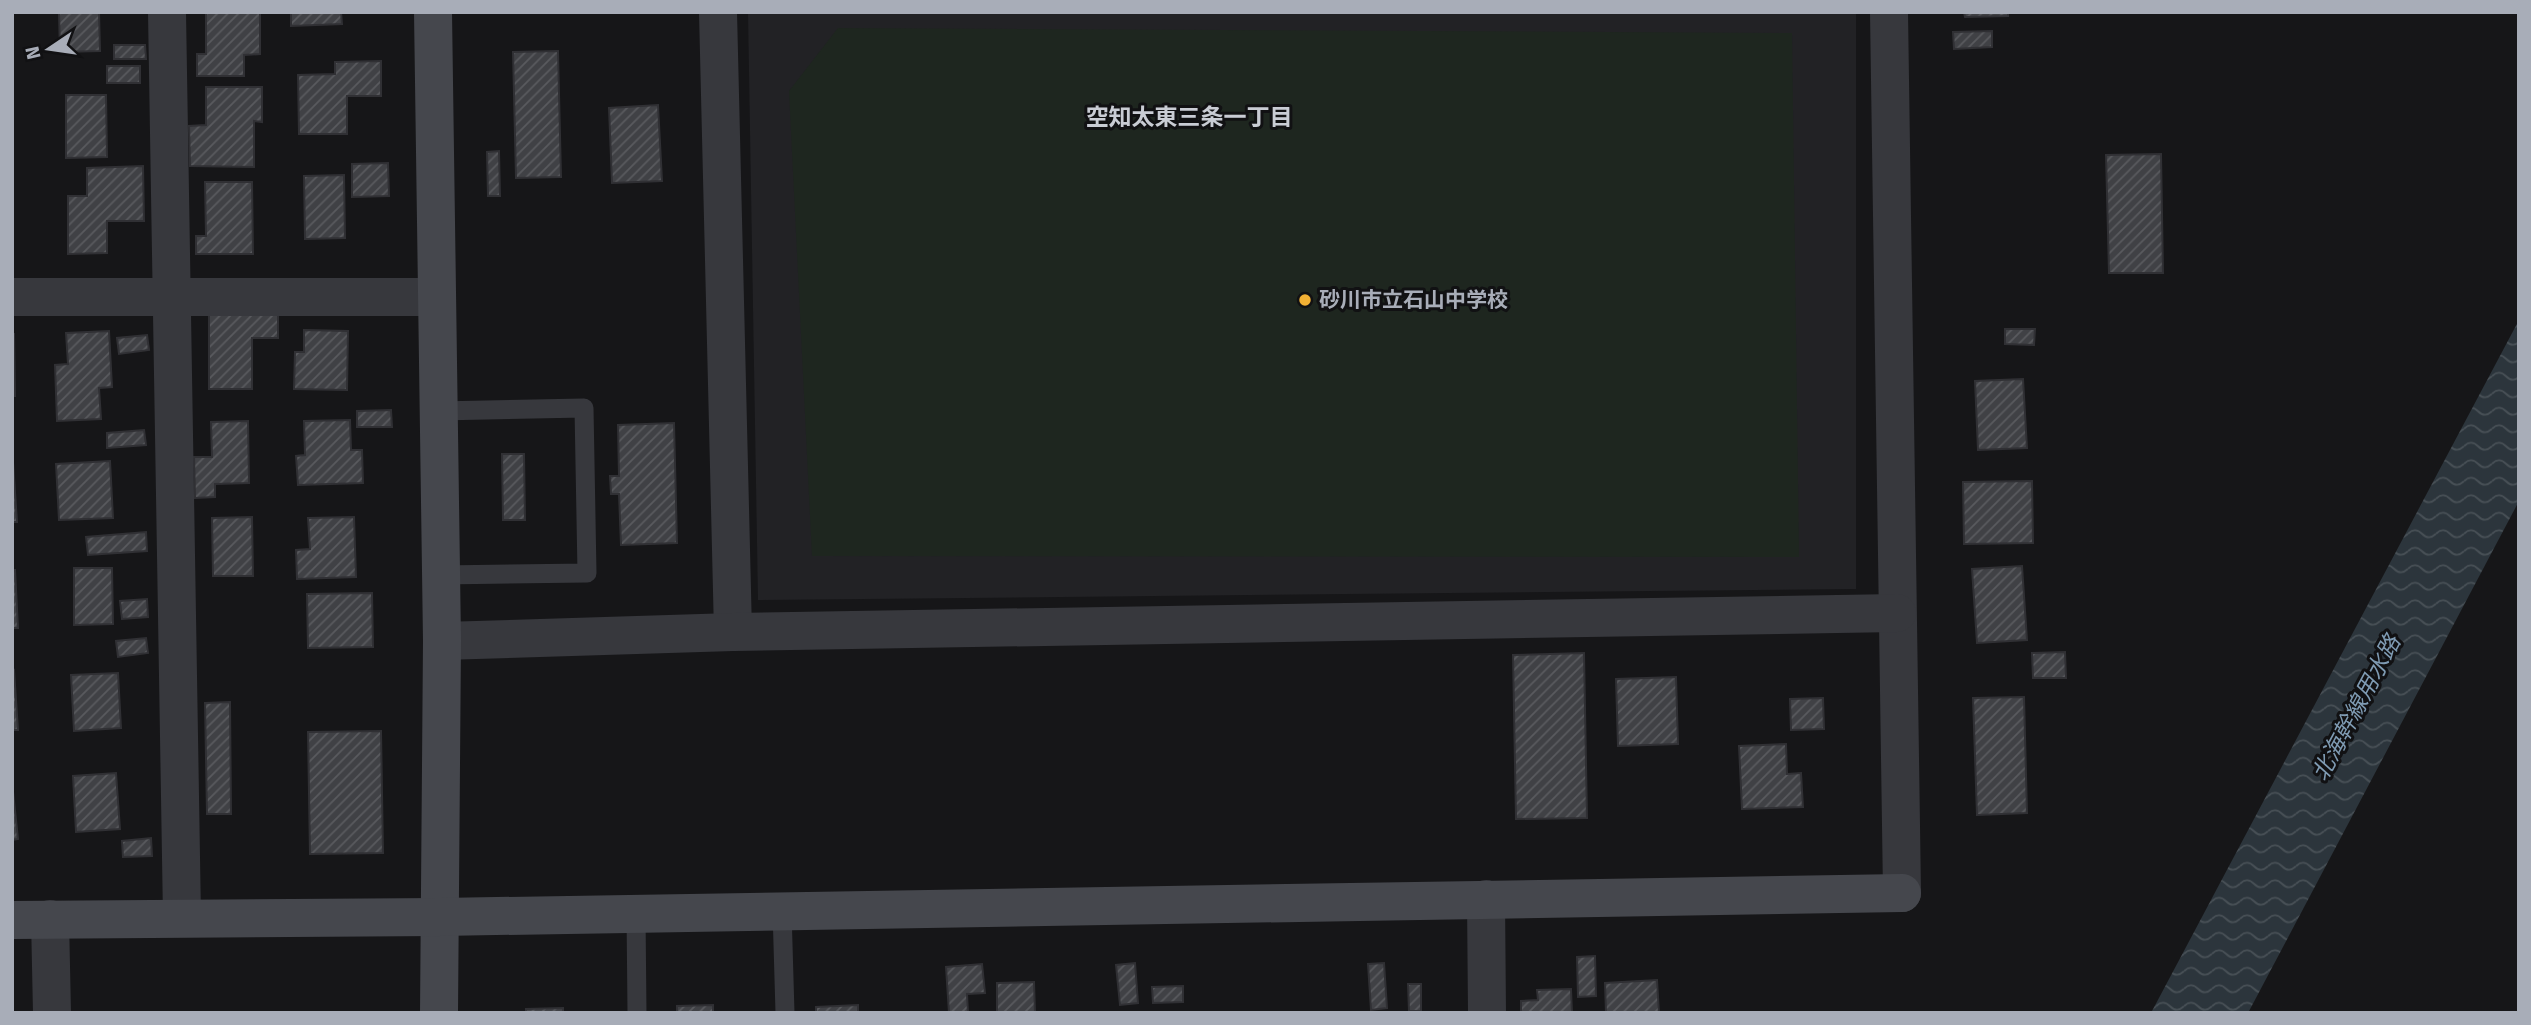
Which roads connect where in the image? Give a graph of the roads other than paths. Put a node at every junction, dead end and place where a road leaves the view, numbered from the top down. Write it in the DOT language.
graph roads {
  1 [pos="167,12"];
  2 [pos="433,12"];
  3 [pos="718,12"];
  4 [pos="1889,12"];
  5 [pos="172,295"];
  6 [pos="12,297"];
  7 [pos="436,297"];
  8 [pos="438,411"];
  9 [pos="441,575"];
  10 [pos="1897,613"];
  11 [pos="733,632"];
  12 [pos="442,641"];
  13 [pos="1486,898"];
  14 [pos="782,911"];
  15 [pos="636,913"];
  16 [pos="182,917"];
  17 [pos="439,917"];
  18 [pos="50,919"];
  19 [pos="12,920"];
  20 [pos="52,1013"];
  21 [pos="439,1013"];
  22 [pos="638,1013"];
  23 [pos="785,1013"];
  24 [pos="1488,1013"];
  1 -- 5 [label="street"];
  2 -- 7 [label="street"];
  3 -- 11 [label="street"];
  4 -- 10 [label="street"];
  5 -- 6 [label="street"];
  5 -- 7 [label="street"];
  5 -- 16 [label="street"];
  7 -- 8 [label="street"];
  8 -- 9 [label="street"];
  8 -- 9 [label="lane"];
  9 -- 12 [label="street"];
  10 -- 11 [label="street"];
  10 -- 13 [label="street"];
  11 -- 12 [label="street"];
  12 -- 17 [label="street"];
  13 -- 14 [label="street"];
  13 -- 24 [label="street"];
  14 -- 15 [label="street"];
  14 -- 23 [label="lane"];
  15 -- 17 [label="street"];
  15 -- 22 [label="lane"];
  16 -- 17 [label="street"];
  16 -- 18 [label="street"];
  17 -- 21 [label="street"];
  18 -- 19 [label="street"];
  18 -- 20 [label="street"];
}
